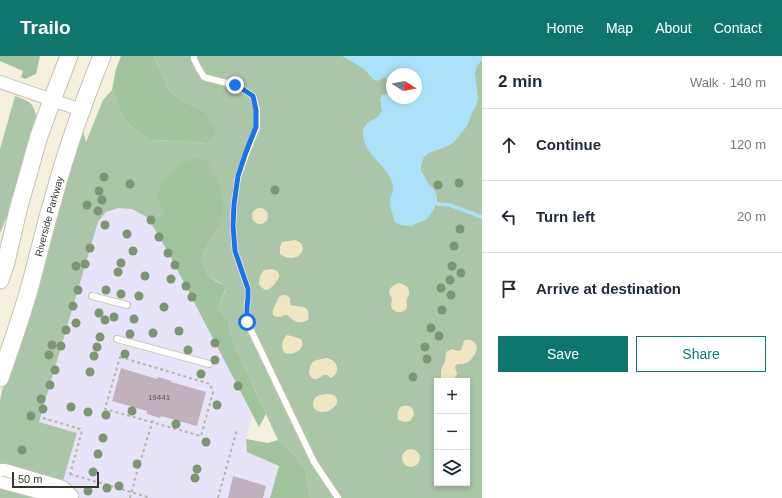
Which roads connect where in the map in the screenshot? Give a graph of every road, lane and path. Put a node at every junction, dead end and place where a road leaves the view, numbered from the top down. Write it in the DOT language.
graph roads {
  1 [pos="69,56"];
  2 [pos="102,56"];
  3 [pos="194,56"];
  4 [pos="0,82"];
  5 [pos="52,100"];
  6 [pos="80,110"];
  7 [pos="0,280"];
  8 [pos="92,296"];
  9 [pos="127,305"];
  10 [pos="117,340"];
  11 [pos="209,364"];
  12 [pos="0,378"];
  13 [pos="43,418"];
  14 [pos="153,422"];
  15 [pos="237,430"];
  16 [pos="0,470"];
  17 [pos="70,474"];
  18 [pos="0,482"];
  19 [pos="68,482"];
  20 [pos="131,492"];
  21 [pos="68,498"];
  22 [pos="130,498"];
  23 [pos="151,498"];
  24 [pos="218,498"];
  25 [pos="338,498"];
  1 -- 5 [label="main road"];
  2 -- 6 [label="main road, Riverside Parkway"];
  3 -- 25 [label="lane"];
  4 -- 5 [label="street"];
  5 -- 6 [label="street"];
  5 -- 7 [label="main road"];
  6 -- 12 [label="main road, Riverside Parkway"];
  8 -- 9 [label="lane"];
  10 -- 11 [label="lane"];
  13 -- 17 [label="path"];
  14 -- 14 [label="path"];
  14 -- 20 [label="path"];
  15 -- 24 [label="path"];
  16 -- 21 [label="street"];
  17 -- 19 [label="path"];
  17 -- 20 [label="path"];
  18 -- 21 [label="street"];
  20 -- 22 [label="path"];
  20 -- 23 [label="path"];
}
